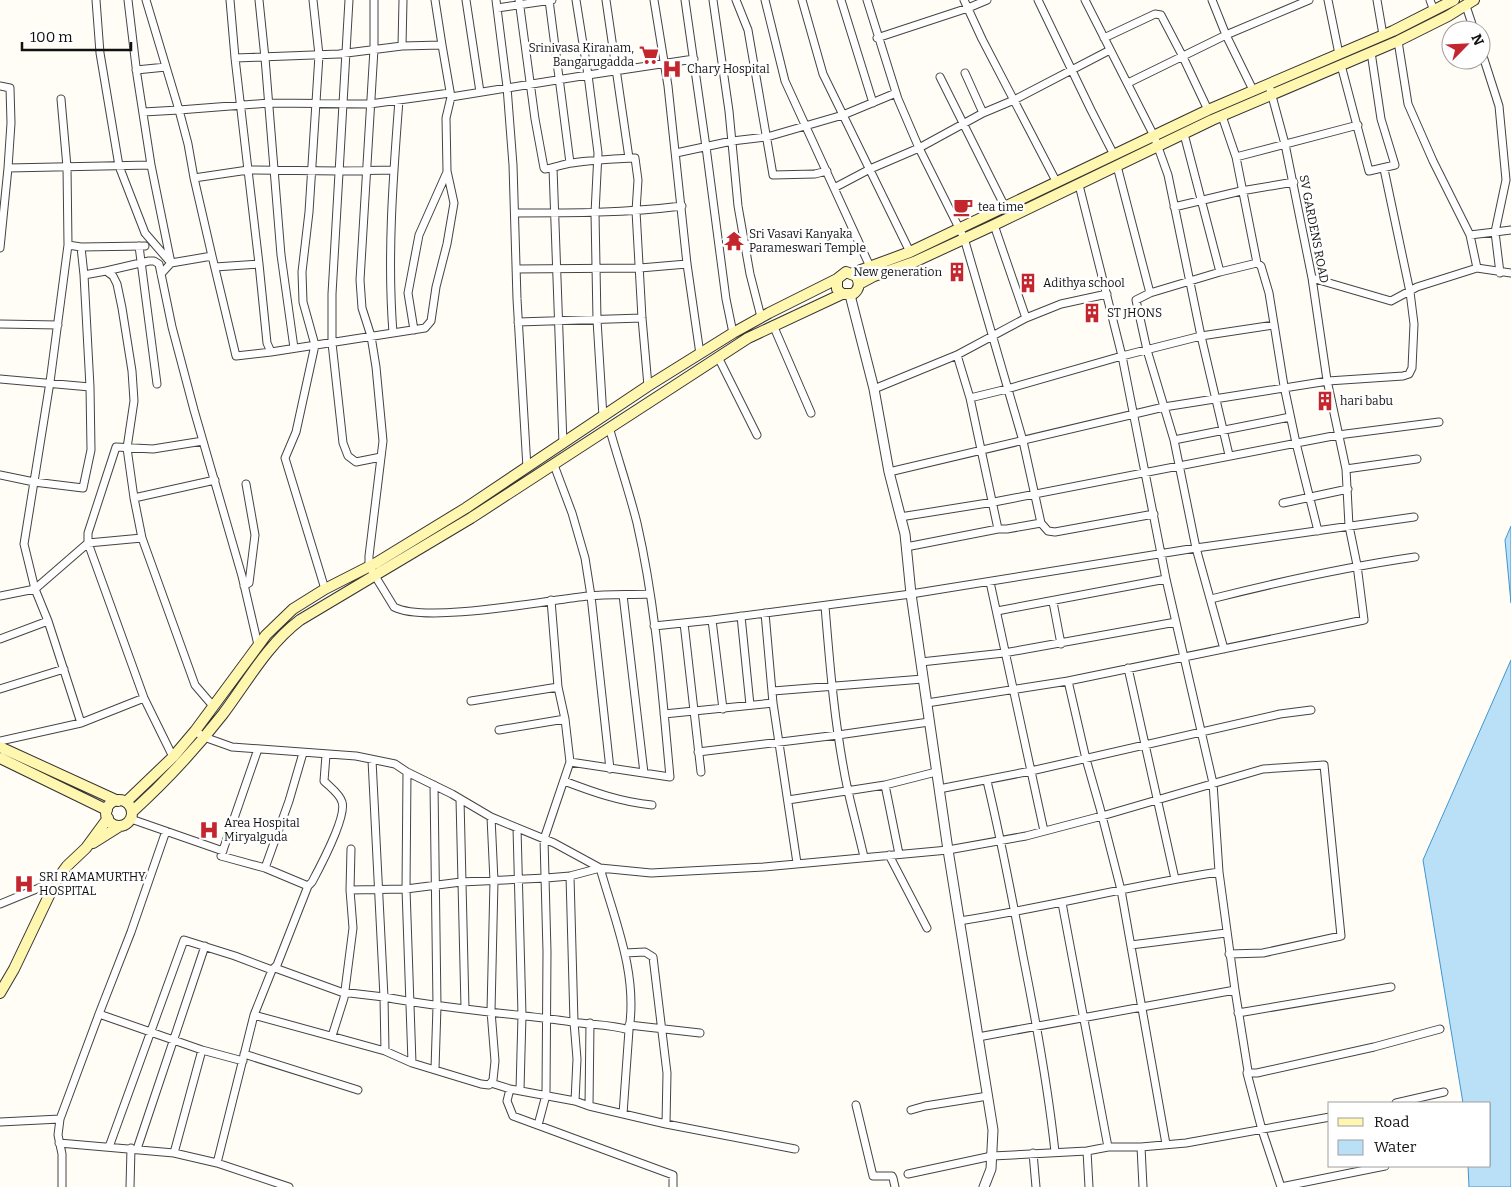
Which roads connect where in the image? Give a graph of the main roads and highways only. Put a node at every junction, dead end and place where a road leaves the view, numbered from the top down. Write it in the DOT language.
graph roads {
  1 [pos="1454,0"];
  2 [pos="1470,3"];
  3 [pos="1271,89"];
  4 [pos="1156,141"];
  5 [pos="1115,160"];
  6 [pos="872,271"];
  7 [pos="853,274"];
  8 [pos="837,279"];
  9 [pos="859,284"];
  10 [pos="846,295"];
  11 [pos="200,734"];
  12 [pos="0,747"];
  13 [pos="0,758"];
  14 [pos="122,802"];
  15 [pos="107,814"];
  16 [pos="131,816"];
  17 [pos="120,826"];
  18 [pos="86,848"];
  19 [pos="0,993"];
  1 -- 3 [label="main road"];
  2 -- 3 [label="main road"];
  3 -- 4 [label="main road"];
  3 -- 4 [label="main road"];
  4 -- 5 [label="main road"];
  5 -- 6 [label="main road"];
  5 -- 6 [label="main road"];
  6 -- 7 [label="main road"];
  6 -- 9 [label="main road"];
  7 -- 8 [label="main road"];
  7 -- 9 [label="main road"];
  8 -- 10 [label="main road"];
  8 -- 11 [label="main road"];
  9 -- 10 [label="main road"];
  10 -- 11 [label="main road"];
  11 -- 14 [label="main road"];
  11 -- 16 [label="main road"];
  12 -- 14 [label="main road"];
  13 -- 15 [label="main road"];
  14 -- 15 [label="main road"];
  14 -- 16 [label="main road"];
  15 -- 17 [label="main road"];
  15 -- 18 [label="main road"];
  16 -- 17 [label="main road"];
  17 -- 18 [label="main road"];
  18 -- 19 [label="main road"];
}
